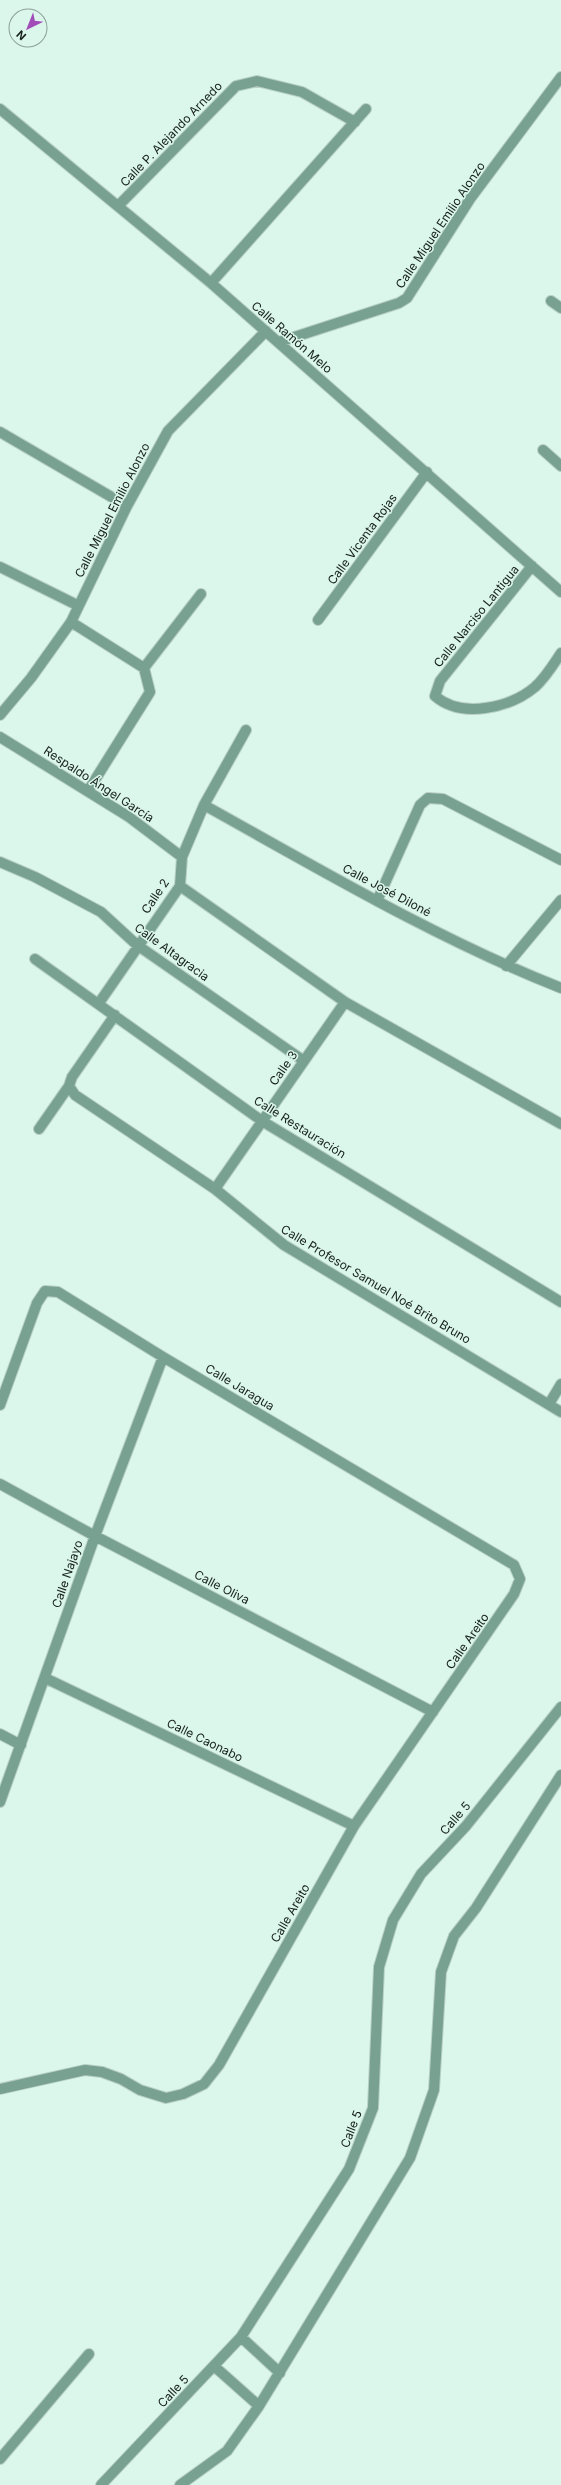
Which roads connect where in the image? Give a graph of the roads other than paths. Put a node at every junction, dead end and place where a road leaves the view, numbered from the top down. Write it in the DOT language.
graph roads {
  1 [pos="561,78"];
  2 [pos="366,109"];
  3 [pos="1,113"];
  4 [pos="355,122"];
  5 [pos="118,206"];
  6 [pos="211,283"];
  7 [pos="551,301"];
  8 [pos="561,308"];
  9 [pos="266,331"];
  10 [pos="279,342"];
  11 [pos="0,432"];
  12 [pos="543,450"];
  13 [pos="561,466"];
  14 [pos="427,472"];
  15 [pos="127,506"];
  16 [pos="532,566"];
  17 [pos="0,567"];
  18 [pos="561,592"];
  19 [pos="201,594"];
  20 [pos="78,605"];
  21 [pos="318,620"];
  22 [pos="71,622"];
  23 [pos="561,653"];
  24 [pos="144,668"];
  25 [pos="0,715"];
  26 [pos="246,730"];
  27 [pos="0,737"];
  28 [pos="88,791"];
  29 [pos="204,805"];
  30 [pos="182,857"];
  31 [pos="561,860"];
  32 [pos="0,862"];
  33 [pos="180,886"];
  34 [pos="561,900"];
  35 [pos="377,901"];
  36 [pos="137,945"];
  37 [pos="36,959"];
  38 [pos="506,966"];
  39 [pos="561,988"];
  40 [pos="345,1002"];
  41 [pos="99,1003"];
  42 [pos="115,1015"];
  43 [pos="304,1061"];
  44 [pos="69,1086"];
  45 [pos="262,1121"];
  46 [pos="561,1124"];
  47 [pos="39,1129"];
  48 [pos="215,1189"];
  49 [pos="561,1302"];
  50 [pos="163,1357"];
  51 [pos="561,1384"];
  52 [pos="549,1404"];
  53 [pos="0,1405"];
  54 [pos="561,1412"];
  55 [pos="0,1484"];
  56 [pos="95,1536"];
  57 [pos="520,1579"];
  58 [pos="45,1678"];
  59 [pos="561,1707"];
  60 [pos="433,1712"];
  61 [pos="0,1734"];
  62 [pos="21,1745"];
  63 [pos="561,1775"];
  64 [pos="0,1802"];
  65 [pos="354,1826"];
  66 [pos="0,2089"];
  67 [pos="241,2337"];
  68 [pos="89,2354"];
  69 [pos="214,2366"];
  70 [pos="280,2373"];
  71 [pos="258,2406"];
  72 [pos="0,2460"];
  73 [pos="101,2485"];
  74 [pos="180,2485"];
  1 -- 10 [label="street, Calle Miguel Emilio Alonzo"];
  2 -- 4 [label="street"];
  3 -- 5 [label="street, Calle Ramón Melo"];
  4 -- 5 [label="street, Calle P. Alejando Arnedo"];
  4 -- 6 [label="street"];
  5 -- 6 [label="street, Calle Ramón Melo"];
  6 -- 9 [label="street, Calle Ramón Melo"];
  7 -- 8 [label="street"];
  9 -- 10 [label="street, Calle Ramón Melo"];
  9 -- 15 [label="street, Calle Miguel Emilio Alonzo"];
  10 -- 14 [label="street, Calle Ramón Melo"];
  11 -- 15 [label="street"];
  12 -- 13 [label="street"];
  14 -- 16 [label="street, Calle Ramón Melo"];
  14 -- 21 [label="street, Calle Vicenta Rojas"];
  15 -- 20 [label="street, Calle Miguel Emilio Alonzo"];
  16 -- 18 [label="street, Calle Ramón Melo"];
  16 -- 23 [label="street, Calle Narciso Lantigua"];
  17 -- 20 [label="street"];
  19 -- 24 [label="street"];
  20 -- 22 [label="street, Calle Miguel Emilio Alonzo"];
  22 -- 24 [label="street"];
  22 -- 25 [label="street, Calle Miguel Emilio Alonzo"];
  24 -- 28 [label="street"];
  26 -- 29 [label="street, Calle 2"];
  27 -- 28 [label="street, Respaldo Ángel García"];
  28 -- 30 [label="street, Respaldo Ángel García"];
  29 -- 30 [label="street, Calle 2"];
  29 -- 35 [label="street, Calle José Diloné"];
  30 -- 33 [label="street, Calle 2"];
  31 -- 35 [label="street"];
  32 -- 36 [label="street, Calle Altagracia"];
  33 -- 36 [label="street, Calle 2"];
  33 -- 40 [label="street"];
  34 -- 38 [label="street"];
  35 -- 38 [label="street, Calle José Diloné"];
  36 -- 41 [label="street, Calle 2"];
  36 -- 43 [label="street, Calle Altagracia"];
  37 -- 41 [label="street, Calle Restauración"];
  38 -- 39 [label="street, Calle José Diloné"];
  40 -- 43 [label="street, Calle 3"];
  40 -- 46 [label="street"];
  41 -- 42 [label="street, Calle Restauración"];
  42 -- 44 [label="street"];
  42 -- 45 [label="street, Calle Restauración"];
  43 -- 45 [label="street, Calle 3"];
  44 -- 47 [label="street"];
  44 -- 48 [label="street, Calle Profesor Samuel Noé Brito Bruno"];
  45 -- 48 [label="street, Calle 3"];
  45 -- 49 [label="street, Calle Restauración"];
  48 -- 52 [label="street, Calle Profesor Samuel Noé Brito Bruno"];
  50 -- 53 [label="street, Calle Jaragua"];
  50 -- 56 [label="street, Calle Najayo"];
  50 -- 57 [label="street, Calle Jaragua"];
  51 -- 52 [label="street"];
  52 -- 54 [label="street, Calle Profesor Samuel Noé Brito Bruno"];
  55 -- 56 [label="street, Calle Oliva"];
  56 -- 58 [label="street, Calle Najayo"];
  56 -- 60 [label="street, Calle Oliva"];
  57 -- 60 [label="street, Calle Areito"];
  58 -- 62 [label="street, Calle Najayo"];
  58 -- 65 [label="street, Calle Caonabo"];
  59 -- 67 [label="street, Calle 5"];
  60 -- 65 [label="street, Calle Areito"];
  61 -- 62 [label="street"];
  62 -- 64 [label="street, Calle Najayo"];
  63 -- 70 [label="street"];
  65 -- 66 [label="street, Calle Areito"];
  67 -- 69 [label="street, Calle 5"];
  67 -- 70 [label="street"];
  68 -- 72 [label="street"];
  69 -- 71 [label="street"];
  69 -- 73 [label="street, Calle 5"];
  70 -- 71 [label="street"];
  71 -- 74 [label="street"];
}
